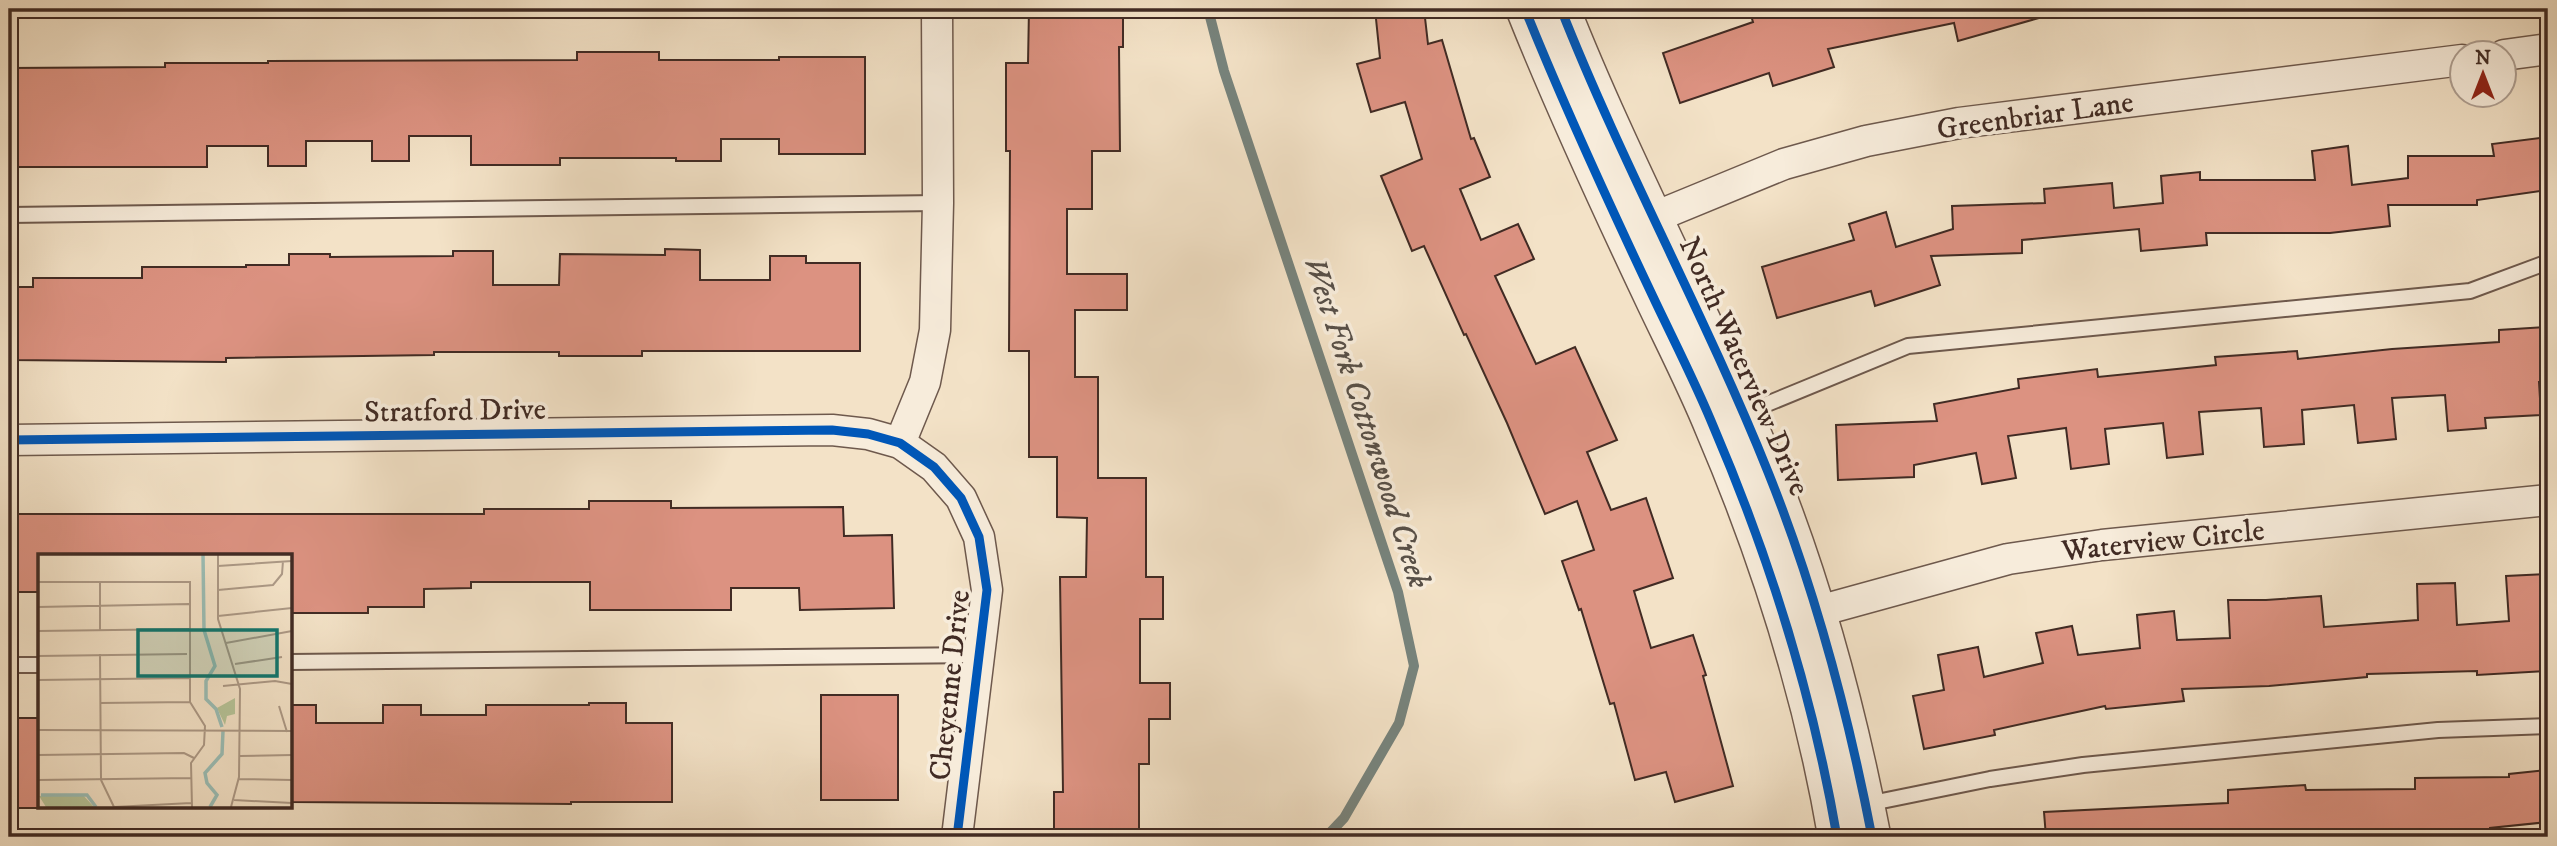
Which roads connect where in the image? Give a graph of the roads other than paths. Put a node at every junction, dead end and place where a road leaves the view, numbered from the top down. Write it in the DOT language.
graph roads {
  1 [pos="937,9"];
  2 [pos="1525,9"];
  3 [pos="1561,9"];
  4 [pos="2548,49"];
  5 [pos="2518,53"];
  6 [pos="2448,62"];
  7 [pos="938,203"];
  8 [pos="9,215"];
  9 [pos="1638,224"];
  10 [pos="2548,262"];
  11 [pos="1744,414"];
  12 [pos="9,440"];
  13 [pos="900,443"];
  14 [pos="2548,500"];
  15 [pos="1801,616"];
  16 [pos="980,654"];
  17 [pos="292,662"];
  18 [pos="9,665"];
  19 [pos="38,665"];
  20 [pos="2548,726"];
  21 [pos="1868,821"];
  22 [pos="957,837"];
  23 [pos="1837,837"];
  1 -- 7 [label="street"];
  2 -- 9 [label="street, North Waterview Drive"];
  3 -- 9 [label="street, North Waterview Drive"];
  4 -- 5 [label="street"];
  6 -- 9 [label="street, Greenbriar Lane"];
  7 -- 8 [label="lane"];
  7 -- 13 [label="street"];
  9 -- 11 [label="street, North Waterview Drive"];
  9 -- 15 [label="street, North Waterview Drive"];
  10 -- 11 [label="lane"];
  11 -- 15 [label="street, North Waterview Drive"];
  12 -- 13 [label="street, Stratford Drive"];
  13 -- 16 [label="street, Cheyenne Drive"];
  14 -- 15 [label="street, Waterview Circle"];
  15 -- 21 [label="street, North Waterview Drive"];
  15 -- 23 [label="street, North Waterview Drive"];
  16 -- 17 [label="lane"];
  16 -- 22 [label="street, Cheyenne Drive"];
  18 -- 19 [label="lane"];
  20 -- 21 [label="lane"];
}
